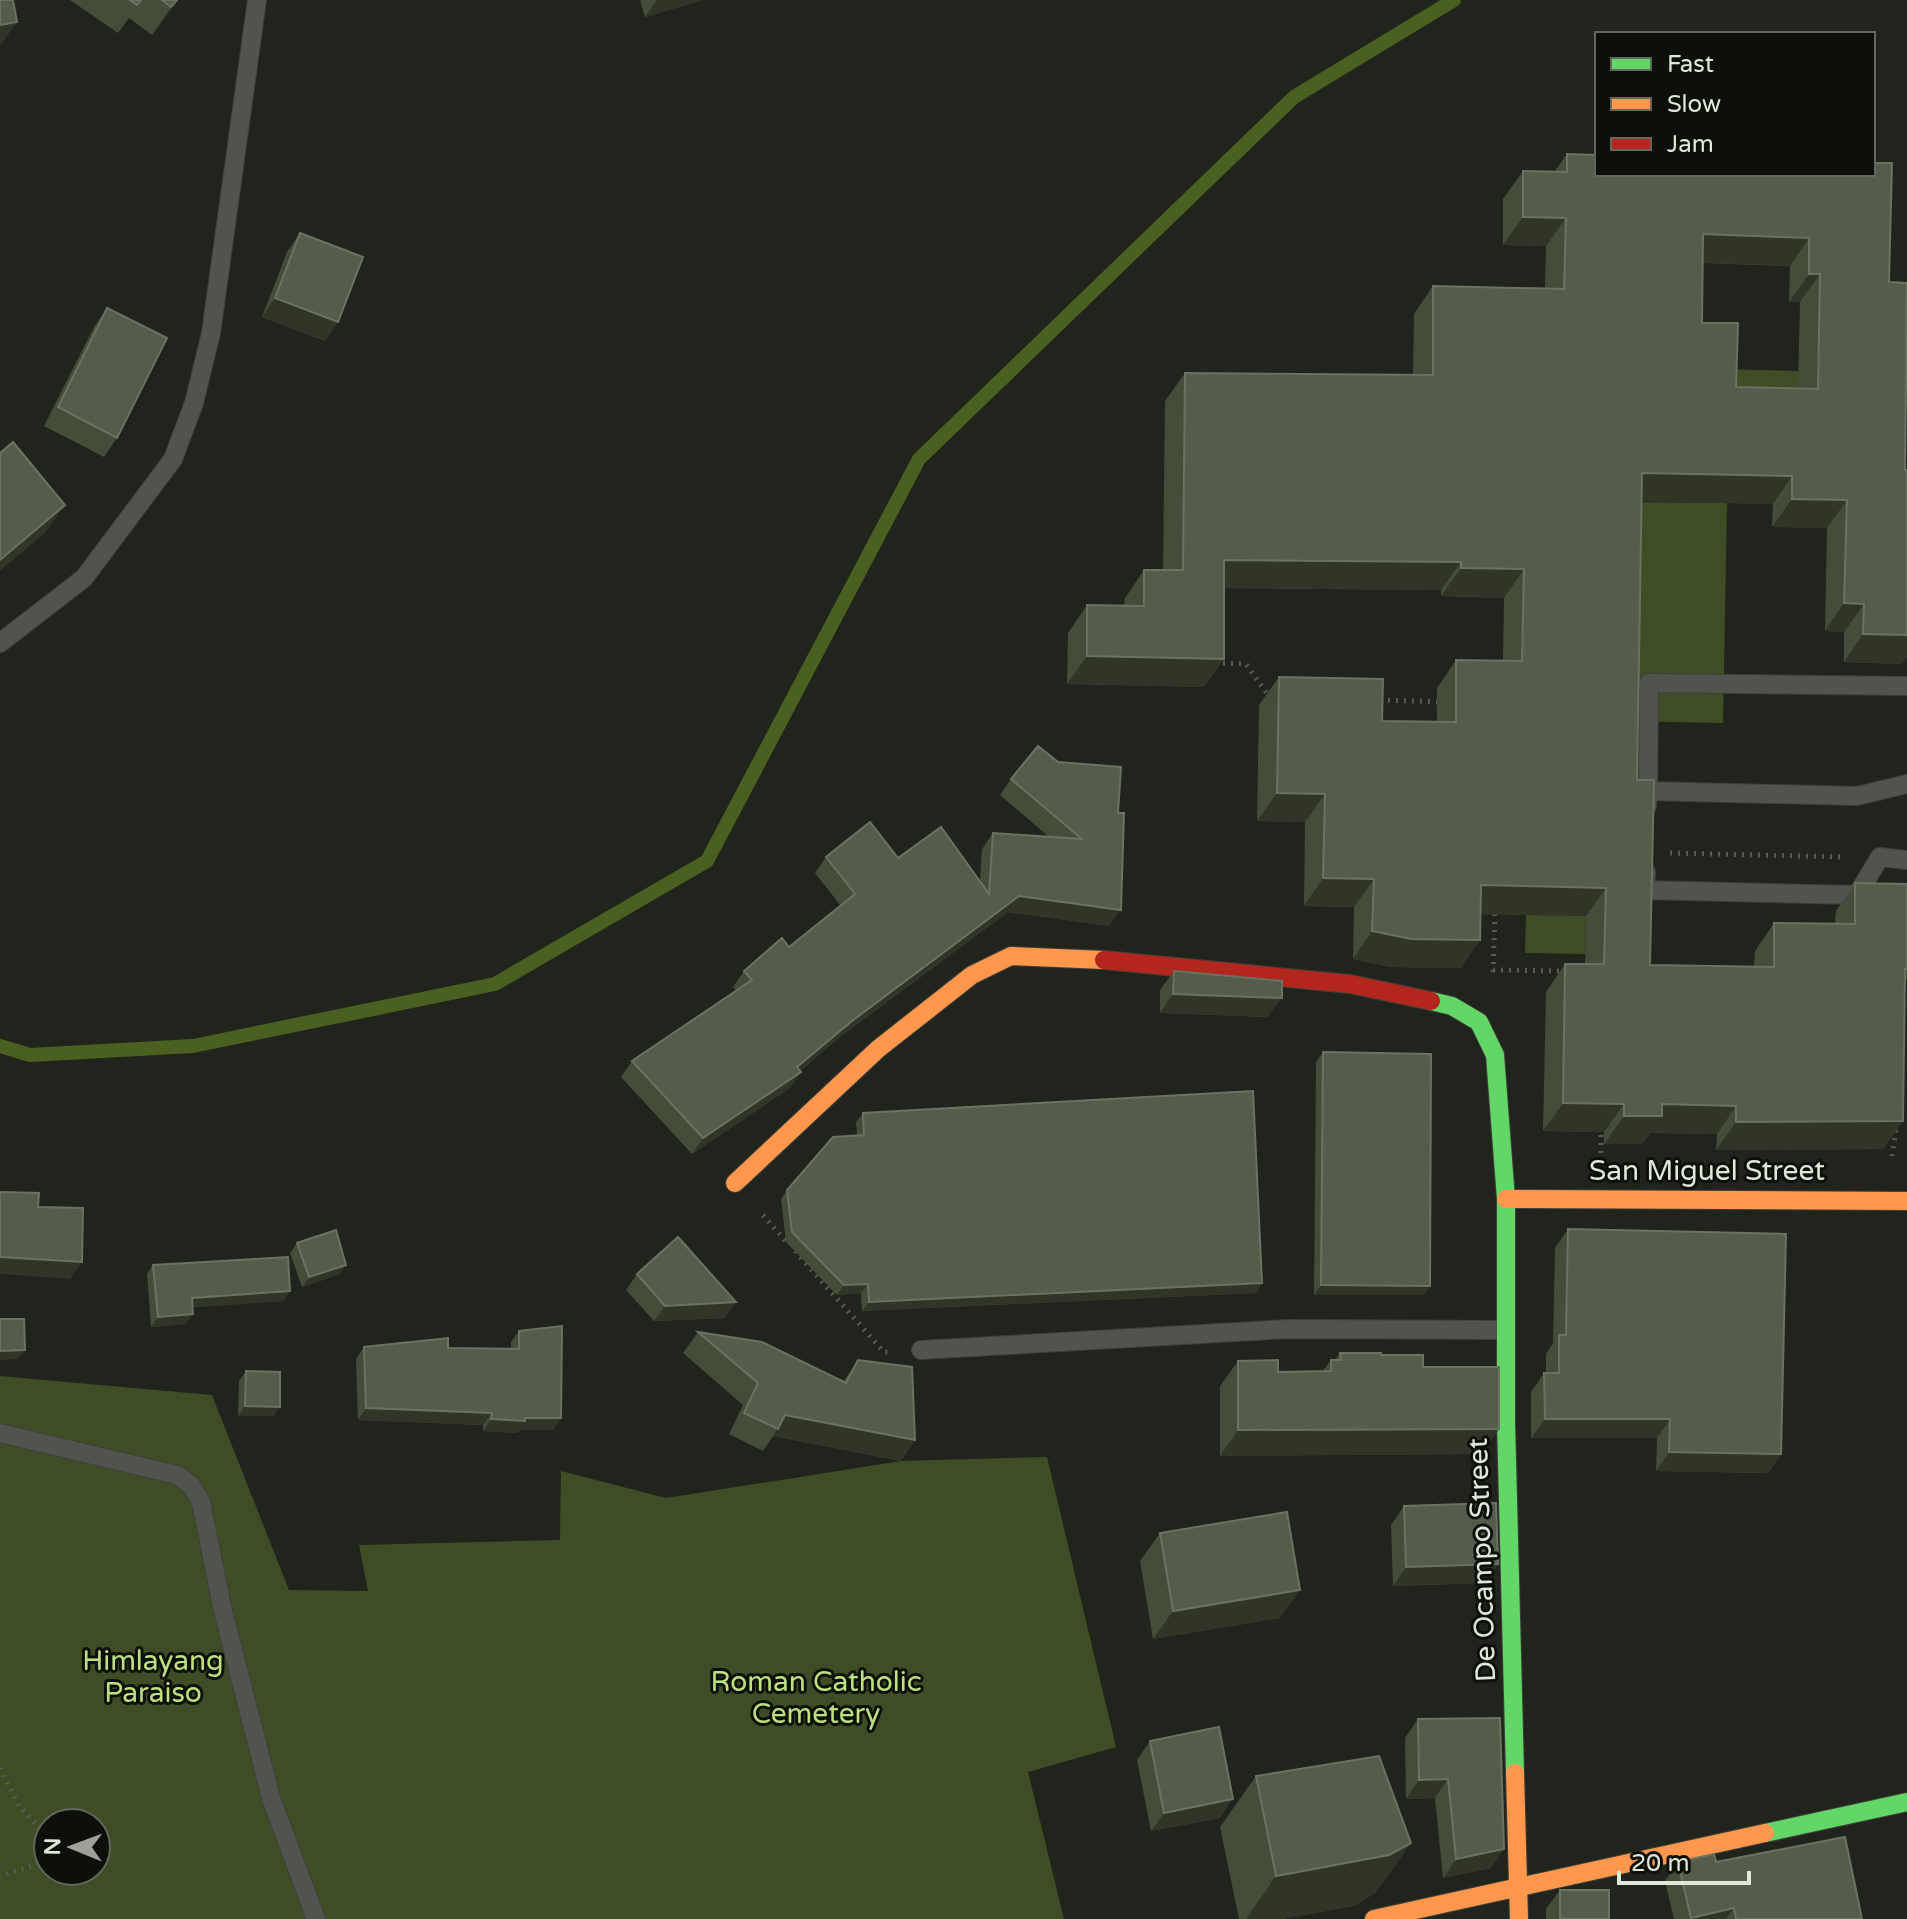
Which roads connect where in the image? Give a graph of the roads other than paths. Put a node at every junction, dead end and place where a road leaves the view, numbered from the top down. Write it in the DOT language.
graph roads {
  1 [pos="257,0"];
  2 [pos="0,643"];
  3 [pos="1907,686"];
  4 [pos="1907,784"];
  5 [pos="1648,791"];
  6 [pos="1647,829"];
  7 [pos="1647,853"];
  8 [pos="1907,860"];
  9 [pos="735,1183"];
  10 [pos="1506,1199"];
  11 [pos="1907,1201"];
  12 [pos="1505,1330"];
  13 [pos="921,1350"];
  14 [pos="0,1433"];
  15 [pos="1907,1802"];
  16 [pos="1519,1889"];
  17 [pos="316,1919"];
  18 [pos="1374,1919"];
  19 [pos="1519,1919"];
  1 -- 2 [label="lane"];
  3 -- 5 [label="lane"];
  4 -- 5 [label="lane"];
  5 -- 6 [label="lane"];
  7 -- 8 [label="lane"];
  9 -- 10 [label="street, De Ocampo Street"];
  10 -- 11 [label="street, San Miguel Street"];
  10 -- 12 [label="street, De Ocampo Street"];
  12 -- 13 [label="lane"];
  12 -- 16 [label="street, De Ocampo Street"];
  14 -- 17 [label="lane"];
  15 -- 16 [label="street"];
  16 -- 18 [label="street"];
  16 -- 19 [label="street, De Ocampo Street"];
}
